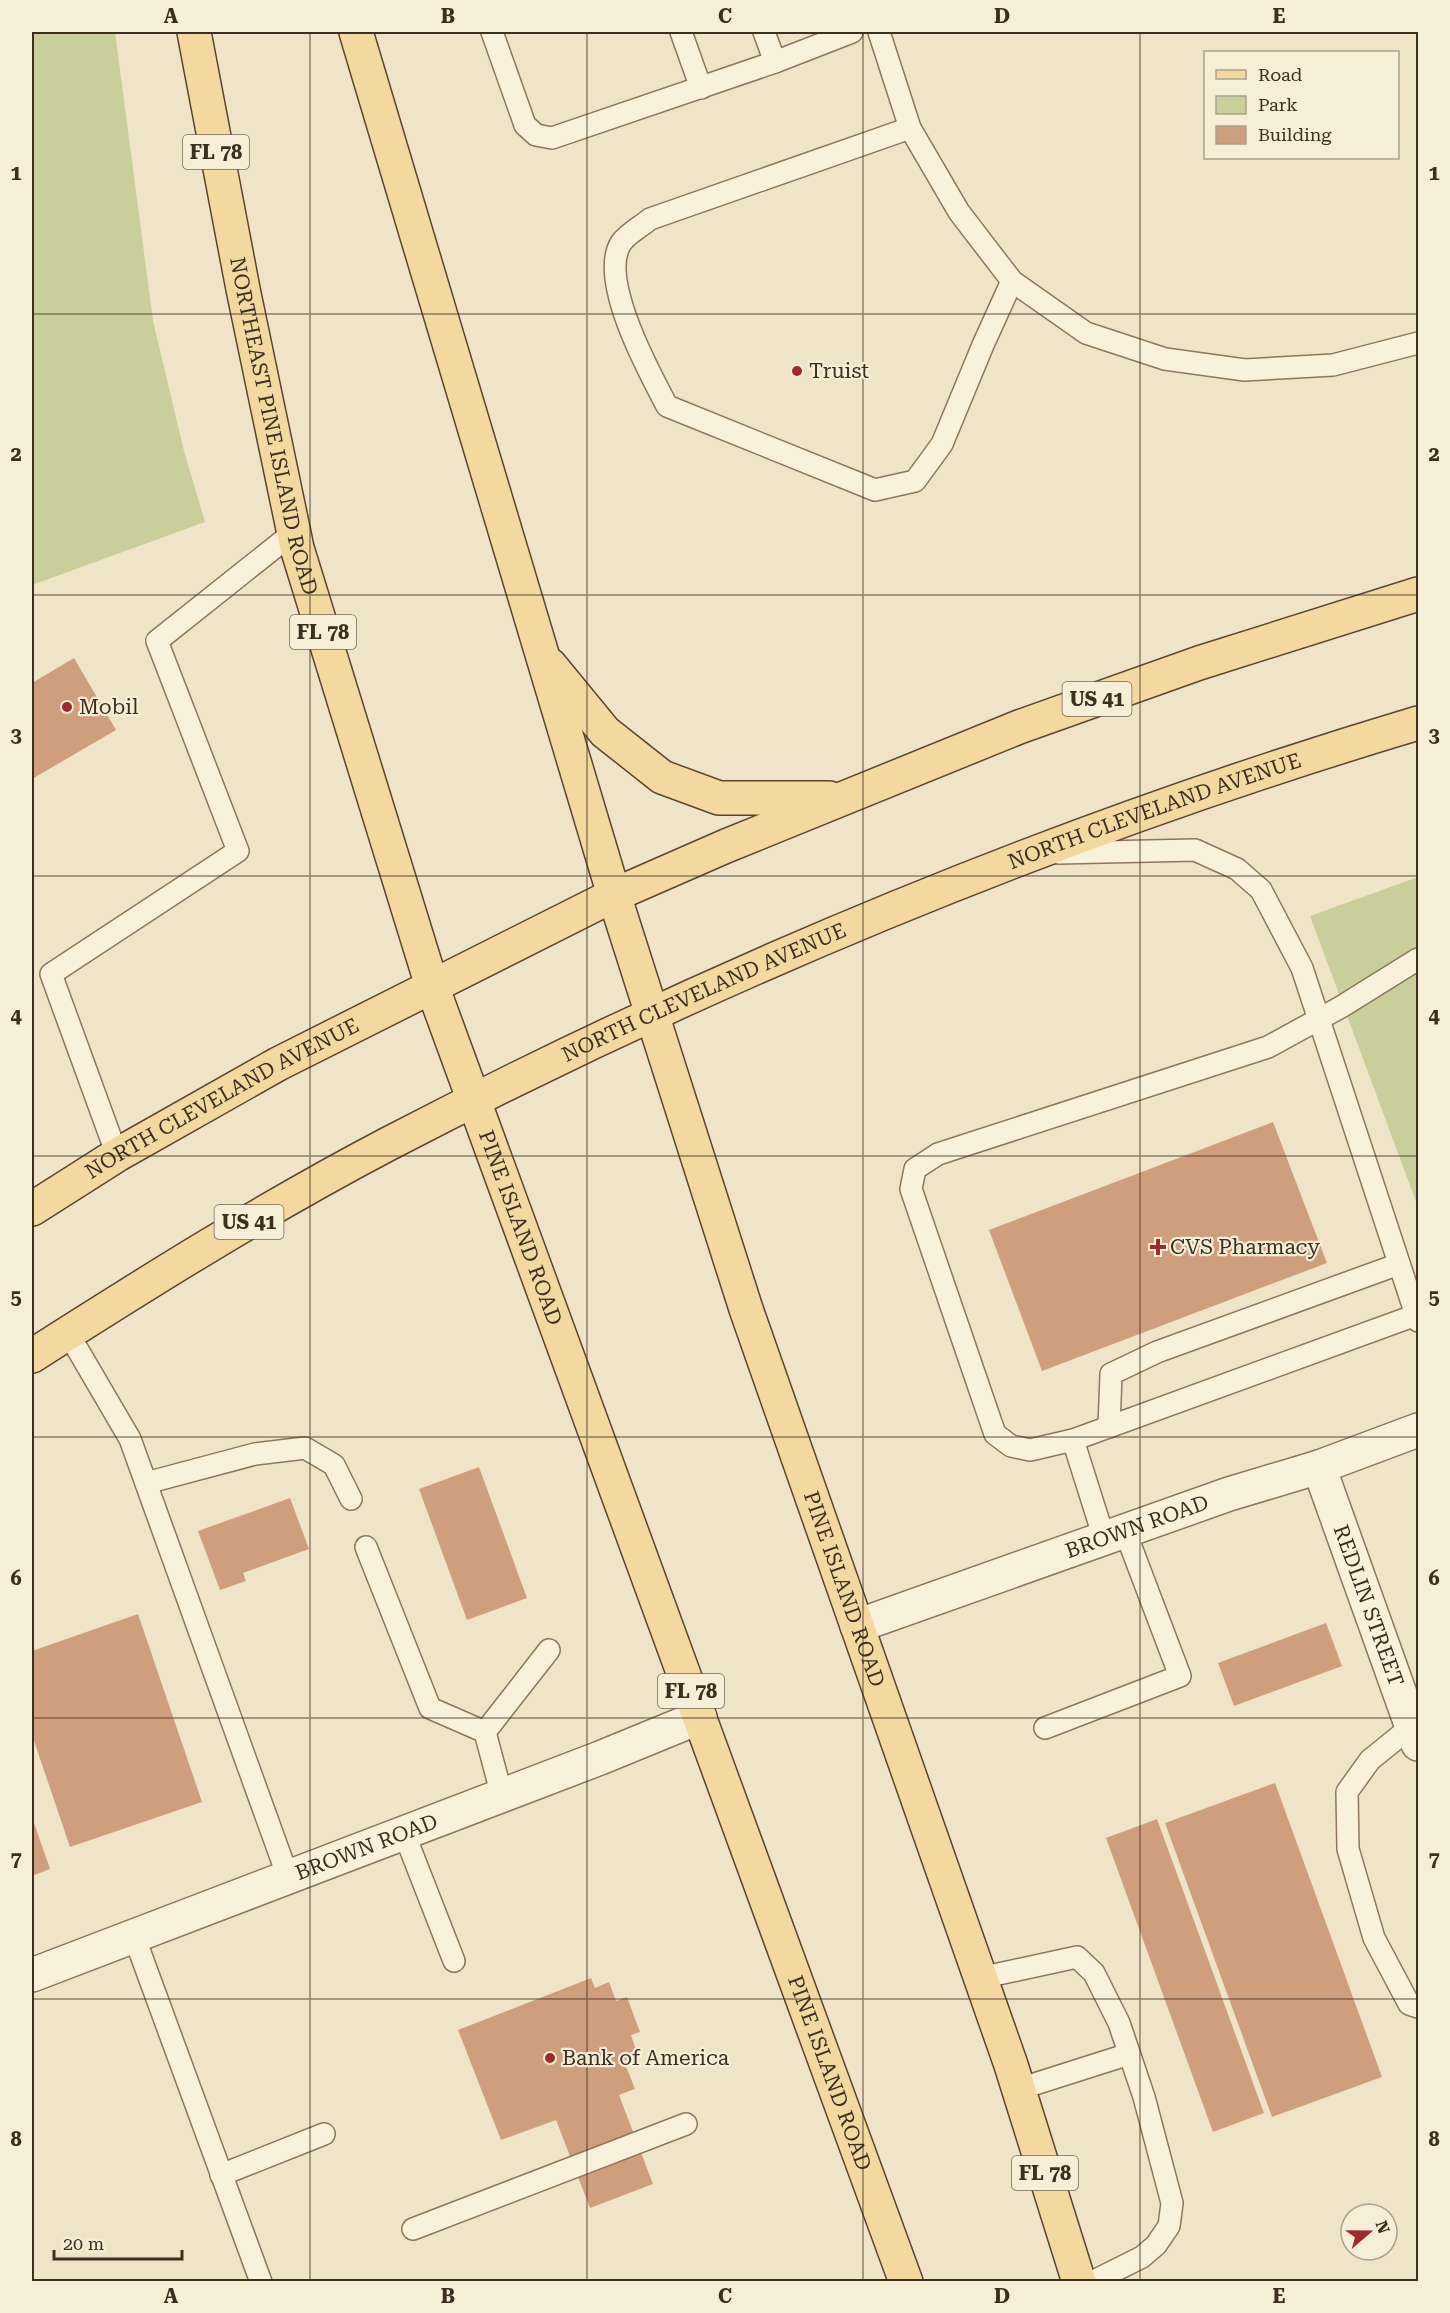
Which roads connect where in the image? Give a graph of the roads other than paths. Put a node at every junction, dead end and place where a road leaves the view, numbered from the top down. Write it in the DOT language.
graph roads {
  1 [pos="194,32"];
  2 [pos="356,32"];
  3 [pos="492,32"];
  4 [pos="681,32"];
  5 [pos="764,32"];
  6 [pos="852,32"];
  7 [pos="879,32"];
  8 [pos="775,62"];
  9 [pos="701,88"];
  10 [pos="910,128"];
  11 [pos="1012,281"];
  12 [pos="1419,343"];
  13 [pos="294,532"];
  14 [pos="1419,594"];
  15 [pos="541,655"];
  16 [pos="1419,723"];
  17 [pos="844,798"];
  18 [pos="1039,853"];
  19 [pos="614,895"];
  20 [pos="1419,959"];
  21 [pos="432,986"];
  22 [pos="651,1013"];
  23 [pos="1319,1020"];
  24 [pos="474,1101"];
  25 [pos="117,1155"];
  26 [pos="32,1209"];
  27 [pos="1399,1264"];
  28 [pos="1418,1318"];
  29 [pos="68,1333"];
  30 [pos="32,1356"];
  31 [pos="1109,1427"];
  32 [pos="1419,1430"];
  33 [pos="1073,1440"];
  34 [pos="1319,1467"];
  35 [pos="146,1483"];
  36 [pos="351,1499"];
  37 [pos="1115,1534"];
  38 [pos="366,1548"];
  39 [pos="857,1626"];
  40 [pos="549,1650"];
  41 [pos="700,1717"];
  42 [pos="1045,1728"];
  43 [pos="485,1732"];
  44 [pos="1415,1735"];
  45 [pos="502,1796"];
  46 [pos="404,1833"];
  47 [pos="288,1877"];
  48 [pos="134,1936"];
  49 [pos="454,1961"];
  50 [pos="32,1975"];
  51 [pos="981,1978"];
  52 [pos="1419,2007"];
  53 [pos="1129,2054"];
  54 [pos="1019,2089"];
  55 [pos="686,2124"];
  56 [pos="324,2133"];
  57 [pos="221,2175"];
  58 [pos="413,2229"];
  59 [pos="261,2282"];
  60 [pos="906,2282"];
  61 [pos="1079,2282"];
  62 [pos="1092,2282"];
  1 -- 13 [label="main road, NORTHEAST PINE ISLAND ROAD / FL 78"];
  2 -- 15 [label="main road, FL 78"];
  3 -- 9 [label="lane"];
  4 -- 9 [label="lane"];
  5 -- 8 [label="lane"];
  6 -- 8 [label="lane"];
  7 -- 10 [label="lane"];
  8 -- 9 [label="lane"];
  10 -- 11 [label="lane"];
  10 -- 11 [label="lane"];
  11 -- 12 [label="lane"];
  13 -- 21 [label="main road, NORTHEAST PINE ISLAND ROAD / FL 78"];
  13 -- 25 [label="lane"];
  14 -- 17 [label="main road, NORTH CLEVELAND AVENUE / US 41"];
  15 -- 17 [label="main road"];
  15 -- 19 [label="main road, FL 78"];
  16 -- 18 [label="main road, NORTH CLEVELAND AVENUE / US 41"];
  17 -- 19 [label="main road, NORTH CLEVELAND AVENUE / US 41"];
  18 -- 22 [label="main road, NORTH CLEVELAND AVENUE / US 41"];
  18 -- 23 [label="lane"];
  19 -- 21 [label="main road, NORTH CLEVELAND AVENUE / US 41"];
  19 -- 22 [label="main road, PINE ISLAND ROAD / FL 78"];
  20 -- 23 [label="lane"];
  21 -- 24 [label="main road, PINE ISLAND ROAD / FL 78"];
  21 -- 25 [label="main road, NORTH CLEVELAND AVENUE / US 41"];
  22 -- 24 [label="main road, NORTH CLEVELAND AVENUE / US 41"];
  22 -- 39 [label="main road, PINE ISLAND ROAD / FL 78"];
  23 -- 27 [label="lane"];
  23 -- 33 [label="lane"];
  24 -- 29 [label="main road, NORTH CLEVELAND AVENUE / US 41"];
  24 -- 41 [label="main road, PINE ISLAND ROAD / FL 78"];
  25 -- 26 [label="main road, NORTH CLEVELAND AVENUE / US 41"];
  27 -- 28 [label="lane"];
  27 -- 31 [label="lane"];
  28 -- 31 [label="lane"];
  29 -- 30 [label="main road, NORTH CLEVELAND AVENUE / US 41"];
  29 -- 35 [label="lane"];
  31 -- 33 [label="lane"];
  32 -- 34 [label="street, BROWN ROAD"];
  33 -- 37 [label="lane"];
  34 -- 37 [label="street, BROWN ROAD"];
  34 -- 44 [label="street, REDLIN STREET"];
  35 -- 36 [label="lane"];
  35 -- 47 [label="lane"];
  37 -- 39 [label="street, BROWN ROAD"];
  37 -- 42 [label="lane"];
  38 -- 43 [label="lane"];
  39 -- 51 [label="main road, PINE ISLAND ROAD / FL 78"];
  40 -- 43 [label="lane"];
  41 -- 45 [label="street, BROWN ROAD"];
  41 -- 60 [label="main road, PINE ISLAND ROAD / FL 78"];
  43 -- 45 [label="lane"];
  44 -- 52 [label="lane"];
  45 -- 46 [label="street, BROWN ROAD"];
  46 -- 47 [label="street, BROWN ROAD"];
  46 -- 49 [label="lane"];
  47 -- 48 [label="street, BROWN ROAD"];
  48 -- 50 [label="street, BROWN ROAD"];
  48 -- 57 [label="lane"];
  51 -- 53 [label="lane"];
  51 -- 54 [label="main road, PINE ISLAND ROAD / FL 78"];
  53 -- 54 [label="lane"];
  53 -- 62 [label="lane"];
  54 -- 61 [label="main road, PINE ISLAND ROAD / FL 78"];
  55 -- 58 [label="lane"];
  56 -- 57 [label="lane"];
  57 -- 59 [label="lane"];
}
